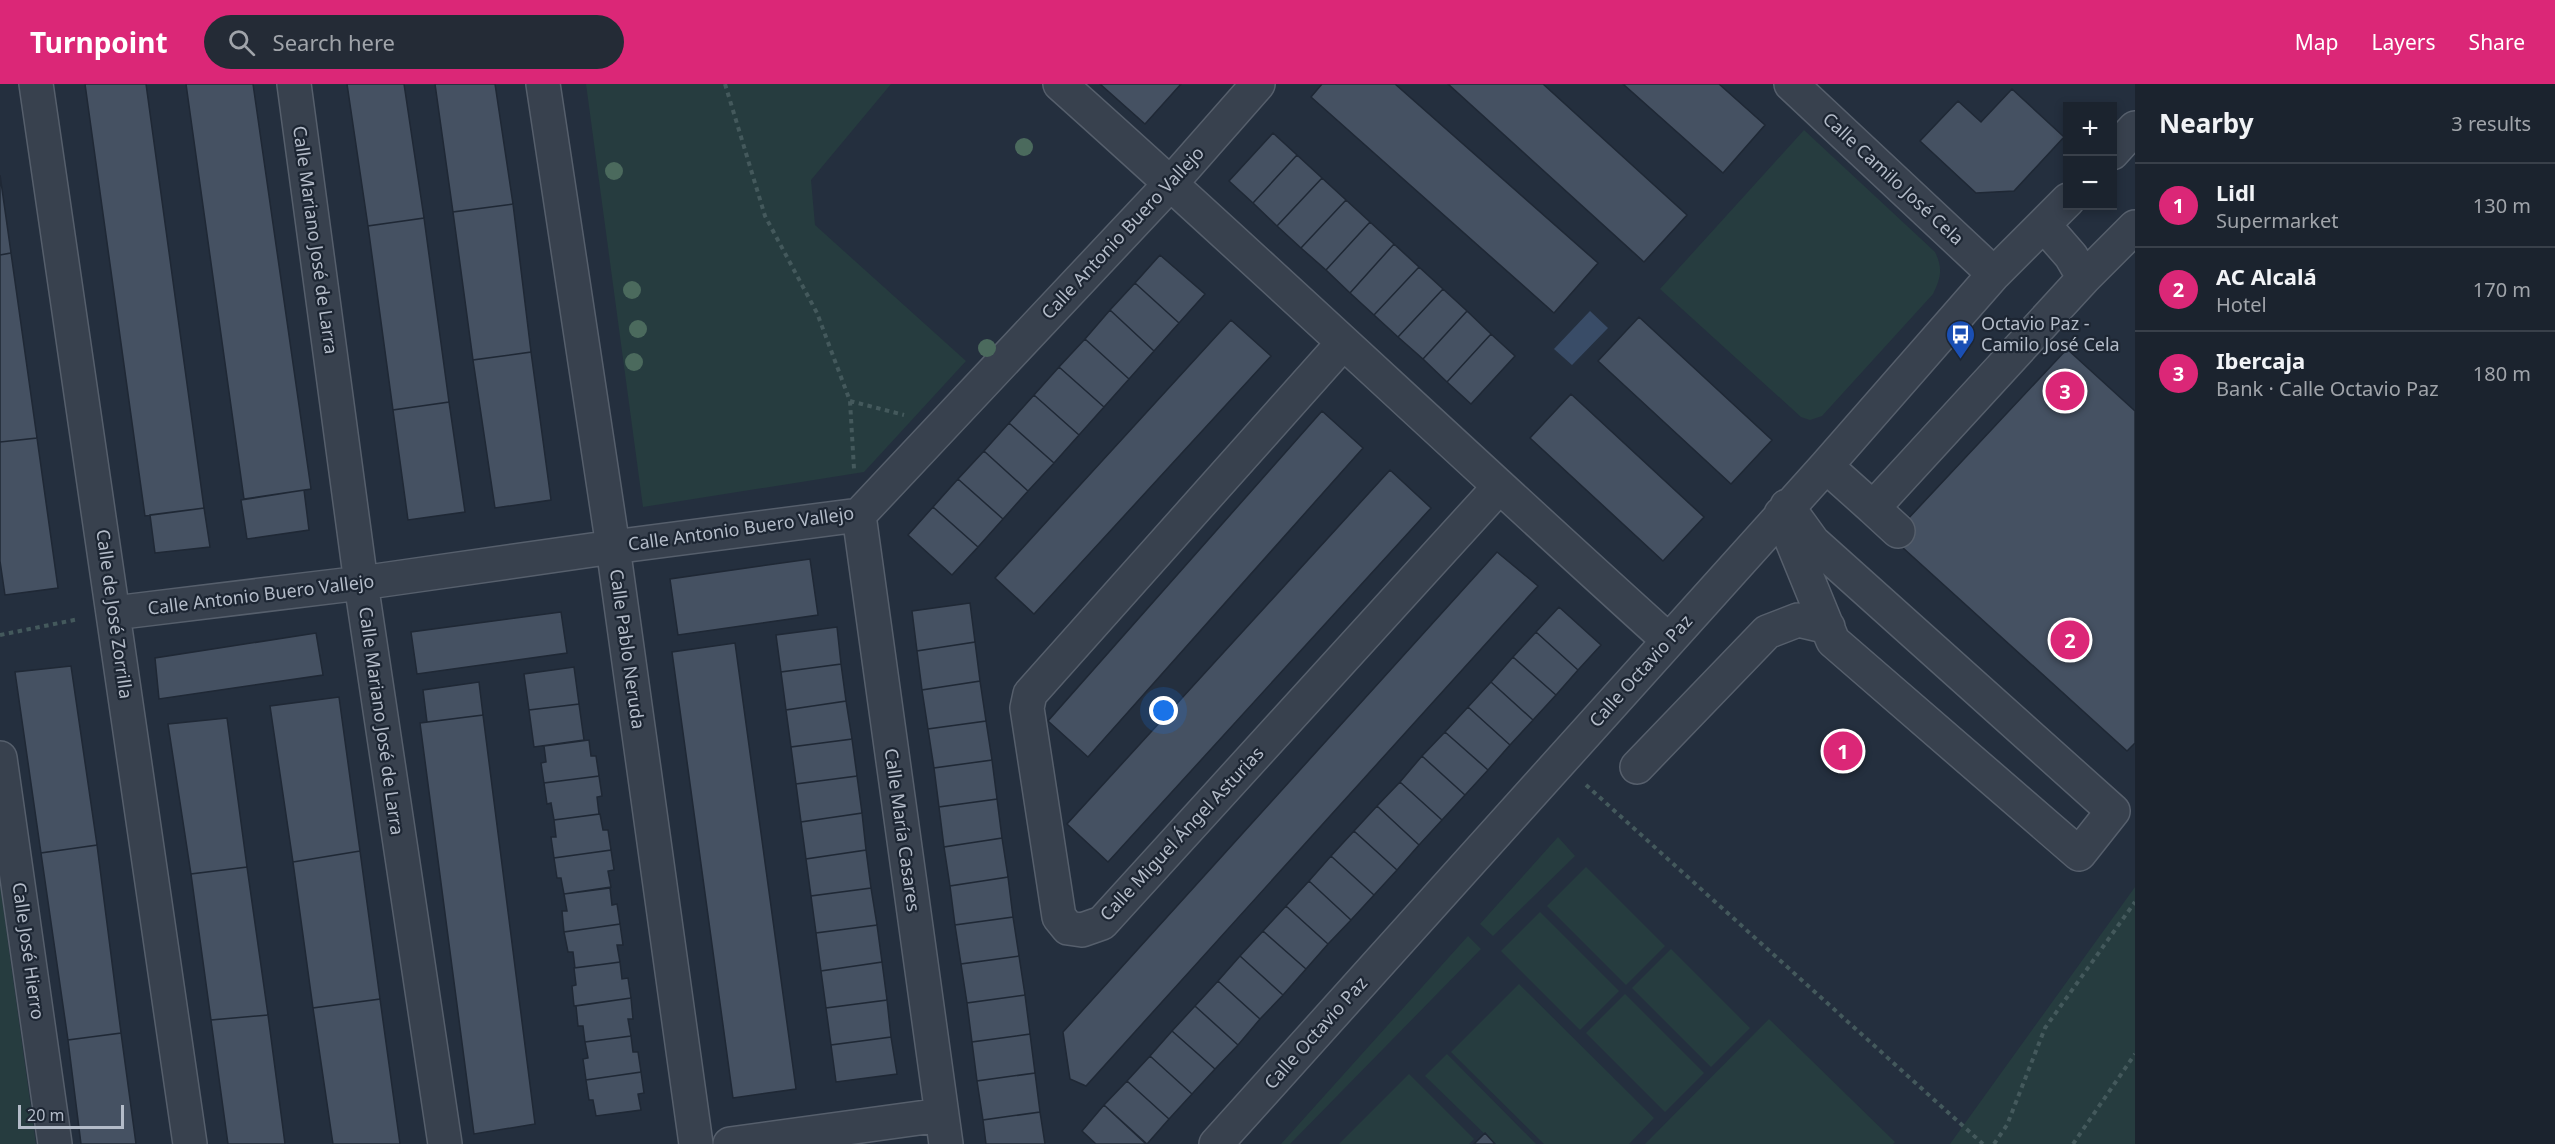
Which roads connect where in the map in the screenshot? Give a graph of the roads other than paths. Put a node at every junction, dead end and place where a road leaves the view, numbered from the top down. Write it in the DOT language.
graph roads {
  1 [pos="36,84"];
  2 [pos="294,84"];
  3 [pos="543,84"];
  4 [pos="1060,84"];
  5 [pos="1258,84"];
  6 [pos="1791,84"];
  7 [pos="2135,128"];
  8 [pos="2117,148"];
  9 [pos="1172,183"];
  10 [pos="2063,204"];
  11 [pos="2044,225"];
  12 [pos="2135,228"];
  13 [pos="1994,274"];
  14 [pos="2084,278"];
  15 [pos="1344,343"];
  16 [pos="1826,466"];
  17 [pos="1499,488"];
  18 [pos="1873,508"];
  19 [pos="1784,510"];
  20 [pos="859,515"];
  21 [pos="1898,531"];
  22 [pos="613,547"];
  23 [pos="361,583"];
  24 [pos="114,613"];
  25 [pos="1828,627"];
  26 [pos="1668,640"];
  27 [pos="0,758"];
  28 [pos="1637,767"];
  29 [pos="944,1130"];
  30 [pos="55,1144"];
  31 [pos="190,1144"];
  32 [pos="445,1144"];
  33 [pos="696,1144"];
  34 [pos="730,1144"];
  35 [pos="1216,1144"];
  1 -- 24 [label="street, Calle de José Zorrilla"];
  2 -- 23 [label="street, Calle Mariano José de Larra"];
  3 -- 22 [label="street, Calle Pablo Neruda"];
  4 -- 9 [label="street"];
  5 -- 9 [label="street, Calle Antonio Buero Vallejo"];
  6 -- 13 [label="street, Calle Camilo José Cela"];
  7 -- 8 [label="street"];
  9 -- 15 [label="street"];
  9 -- 20 [label="street, Calle Antonio Buero Vallejo"];
  10 -- 11 [label="street, Calle Octavio Paz"];
  11 -- 13 [label="street, Calle Octavio Paz"];
  11 -- 14 [label="street"];
  12 -- 14 [label="street"];
  13 -- 16 [label="street, Calle Octavio Paz"];
  14 -- 18 [label="street"];
  15 -- 17 [label="street"];
  15 -- 17 [label="street, Calle Miguel Ángel Asturias"];
  16 -- 18 [label="street"];
  16 -- 19 [label="street, Calle Octavio Paz"];
  17 -- 26 [label="street"];
  18 -- 21 [label="street"];
  19 -- 25 [label="street"];
  19 -- 25 [label="street"];
  19 -- 26 [label="street, Calle Octavio Paz"];
  20 -- 22 [label="street, Calle Antonio Buero Vallejo"];
  20 -- 29 [label="street, Calle María Casares"];
  22 -- 23 [label="street, Calle Antonio Buero Vallejo"];
  22 -- 33 [label="street, Calle Pablo Neruda"];
  23 -- 24 [label="street, Calle Antonio Buero Vallejo"];
  23 -- 32 [label="street, Calle Mariano José de Larra"];
  24 -- 31 [label="street, Calle de José Zorrilla"];
  25 -- 28 [label="street"];
  26 -- 35 [label="street, Calle Octavio Paz"];
  27 -- 30 [label="street, Calle José Hierro"];
  29 -- 34 [label="street"];
}
